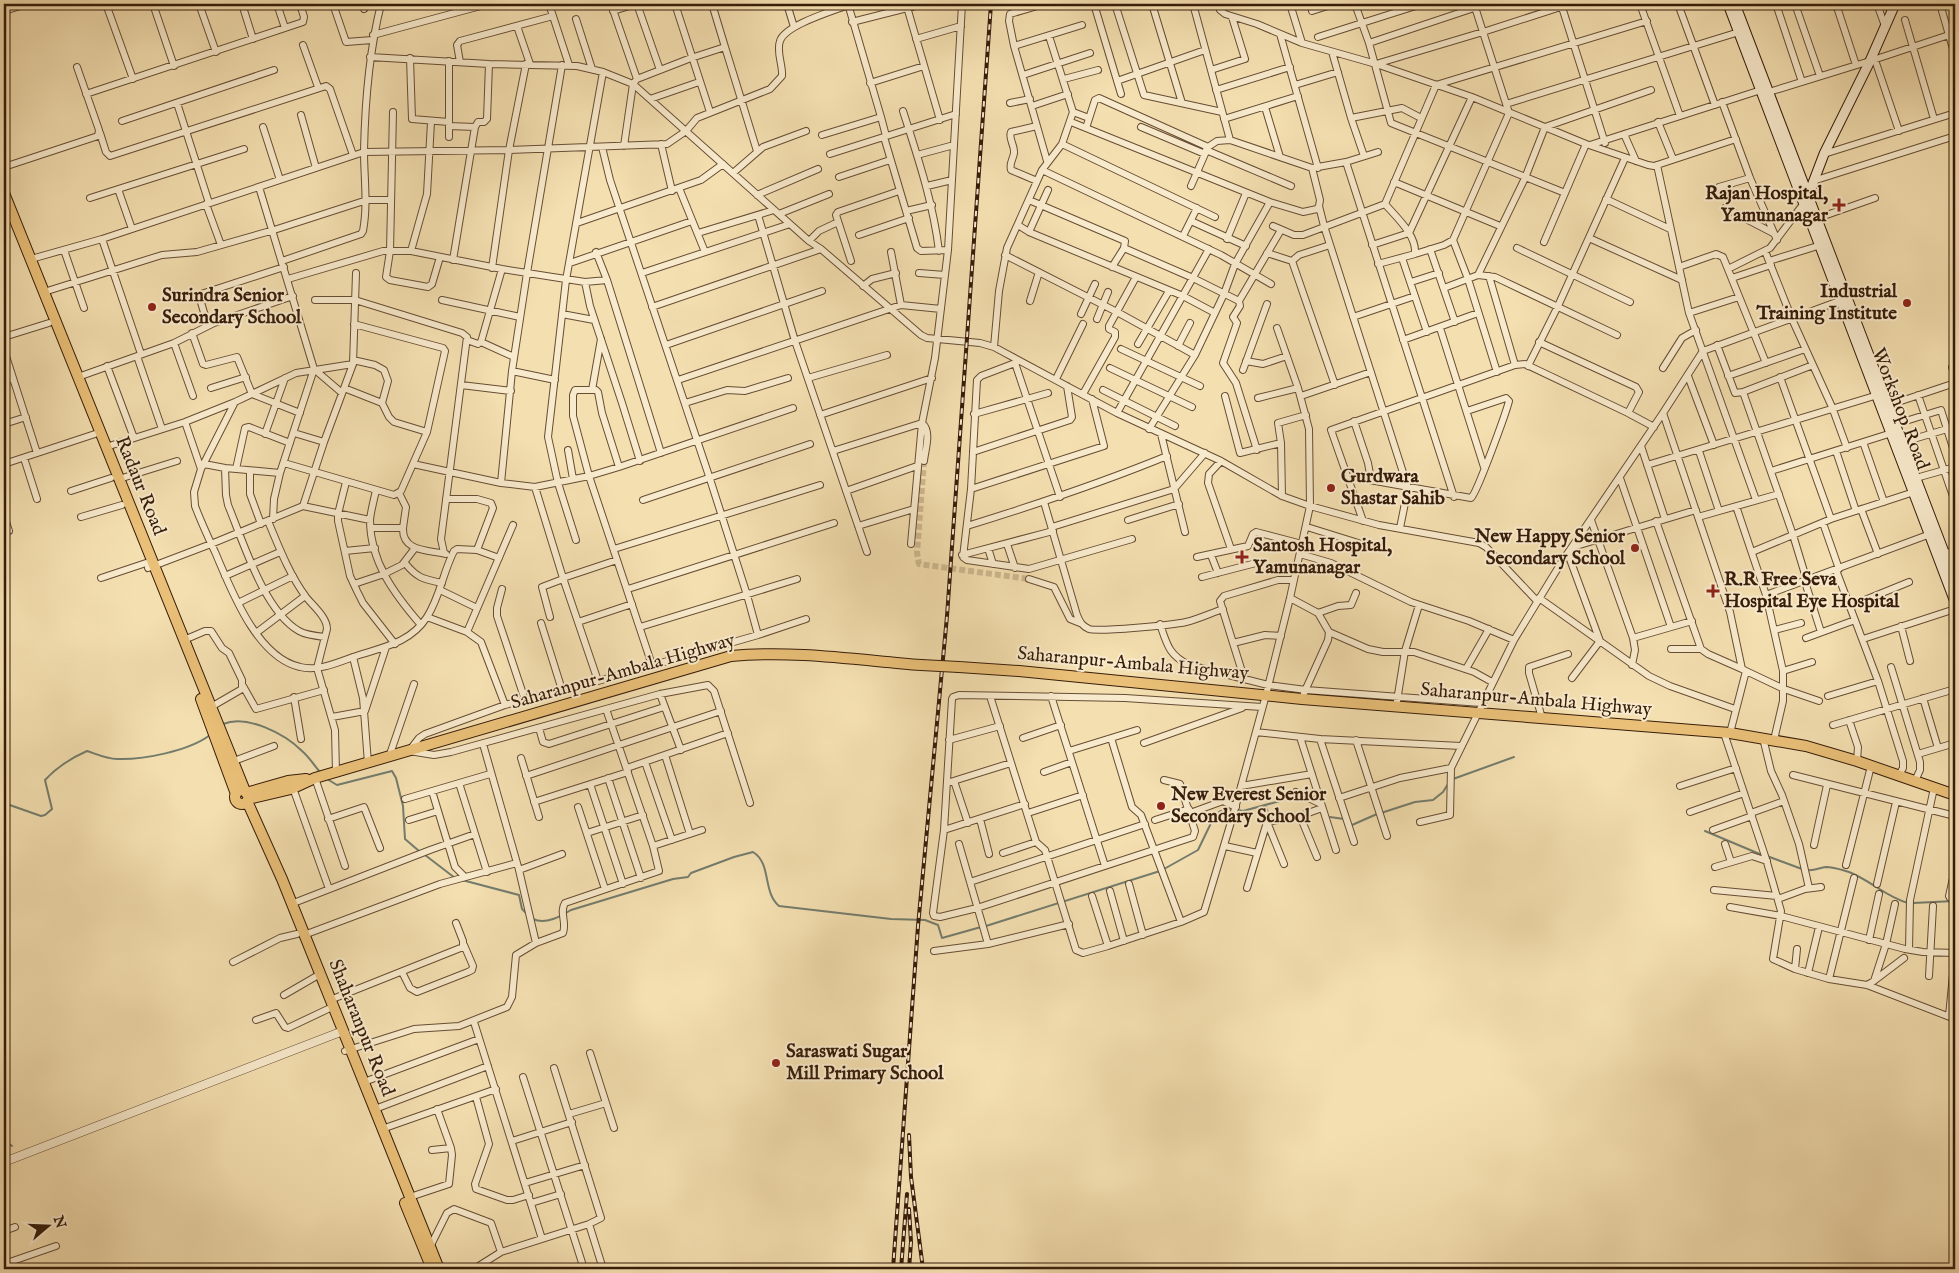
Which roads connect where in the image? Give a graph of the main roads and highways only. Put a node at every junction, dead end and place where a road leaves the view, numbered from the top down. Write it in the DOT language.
graph roads {
  1 [pos="1728,4"];
  2 [pos="1735,4"];
  3 [pos="1895,4"];
  4 [pos="1765,91"];
  5 [pos="4,195"];
  6 [pos="1807,198"];
  7 [pos="4,210"];
  8 [pos="1881,394"];
  9 [pos="1895,429"];
  10 [pos="1899,443"];
  11 [pos="115,478"];
  12 [pos="1933,533"];
  13 [pos="149,565"];
  14 [pos="1955,581"];
  15 [pos="1955,602"];
  16 [pos="213,722"];
  17 [pos="219,736"];
  18 [pos="315,778"];
  19 [pos="1955,795"];
  20 [pos="244,797"];
  21 [pos="301,934"];
  22 [pos="329,1005"];
  23 [pos="347,1050"];
  24 [pos="432,1269"];
  25 [pos="439,1269"];
  1 -- 4 [label="main road, Workshop Road"];
  2 -- 4 [label="main road, Workshop Road"];
  3 -- 6 [label="main road"];
  4 -- 6 [label="main road, Workshop Road"];
  5 -- 11 [label="main road, Radaur Road"];
  6 -- 8 [label="main road, Workshop Road"];
  6 -- 8 [label="main road, Workshop Road"];
  7 -- 11 [label="main road, Radaur Road"];
  8 -- 9 [label="main road, Workshop Road"];
  8 -- 9 [label="main road, Workshop Road"];
  9 -- 10 [label="main road, Workshop Road"];
  10 -- 12 [label="main road, Workshop Road"];
  10 -- 12 [label="main road, Workshop Road"];
  11 -- 13 [label="main road, Radaur Road"];
  11 -- 13 [label="main road, Radaur Road"];
  12 -- 14 [label="main road, Workshop Road"];
  12 -- 15 [label="main road, Workshop Road"];
  13 -- 16 [label="main road, Radaur Road"];
  13 -- 16 [label="main road, Radaur Road"];
  16 -- 17 [label="main road, Radaur Road"];
  17 -- 20 [label="main road, Radaur Road"];
  17 -- 20 [label="main road, Radaur Road"];
  18 -- 19 [label="main road, Saharanpur-Ambala Highway, bridge"];
  18 -- 20 [label="main road, Saharanpur-Ambala Highway"];
  18 -- 20 [label="main road, Saharanpur-Ambala Highway"];
  20 -- 21 [label="main road, Shaharanpur Road"];
  20 -- 21 [label="main road, Shaharanpur Road"];
  21 -- 22 [label="main road, Shaharanpur Road"];
  21 -- 22 [label="main road, Shaharanpur Road"];
  22 -- 23 [label="main road, Shaharanpur Road"];
  23 -- 24 [label="main road, Shaharanpur Road"];
  23 -- 25 [label="main road, Shaharanpur Road"];
}
